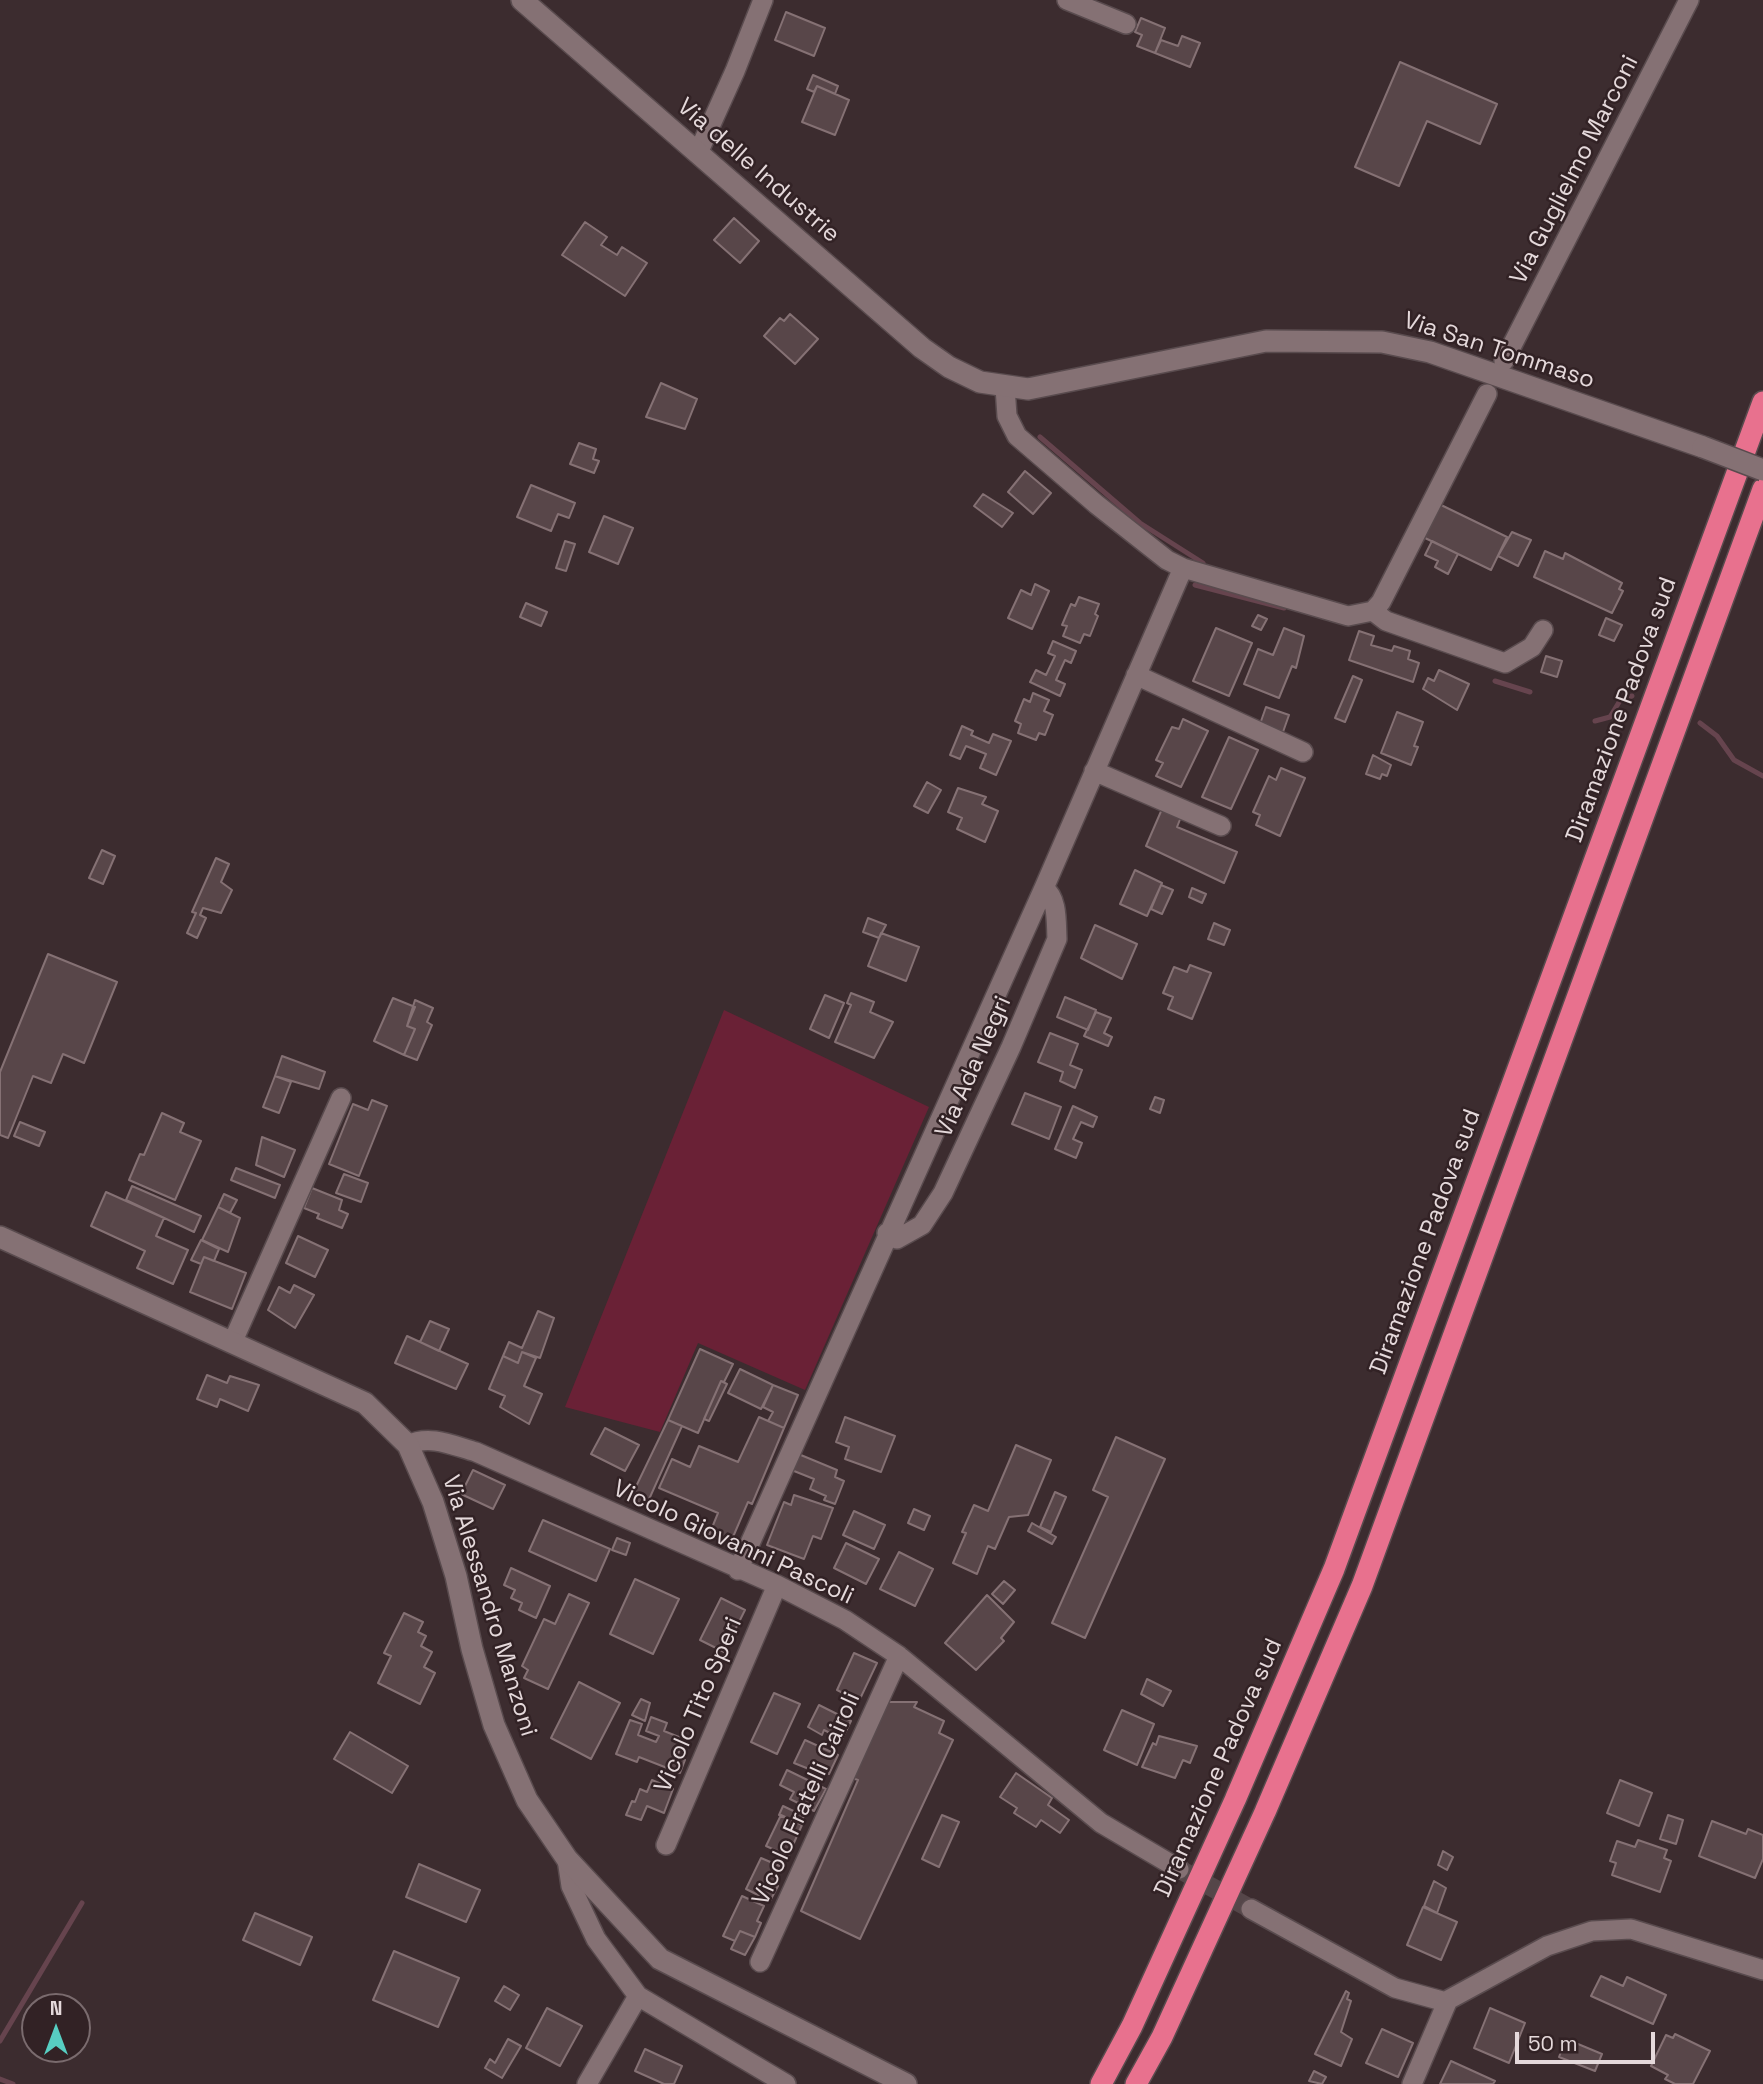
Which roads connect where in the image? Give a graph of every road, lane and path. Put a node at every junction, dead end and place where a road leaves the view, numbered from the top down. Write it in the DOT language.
graph roads {
  1 [pos="522,0"];
  2 [pos="763,0"];
  3 [pos="1067,0"];
  4 [pos="1689,0"];
  5 [pos="1126,24"];
  6 [pos="698,153"];
  7 [pos="1504,361"];
  8 [pos="964,375"];
  9 [pos="1005,387"];
  10 [pos="1487,394"];
  11 [pos="1763,402"];
  12 [pos="1763,470"];
  13 [pos="1763,489"];
  14 [pos="1182,568"];
  15 [pos="1373,611"];
  16 [pos="1544,630"];
  17 [pos="1136,675"];
  18 [pos="1303,752"];
  19 [pos="1094,771"];
  20 [pos="1221,826"];
  21 [pos="1044,888"];
  22 [pos="341,1098"];
  23 [pos="887,1233"];
  24 [pos="0,1237"];
  25 [pos="233,1341"];
  26 [pos="408,1445"];
  27 [pos="738,1570"];
  28 [pos="777,1585"];
  29 [pos="899,1656"];
  30 [pos="666,1845"];
  31 [pos="567,1859"];
  32 [pos="1180,1869"];
  33 [pos="1251,1909"];
  34 [pos="760,1962"];
  35 [pos="1763,1970"];
  36 [pos="638,1996"];
  37 [pos="1446,2002"];
  38 [pos="587,2084"];
  39 [pos="786,2084"];
  40 [pos="906,2084"];
  41 [pos="1101,2084"];
  42 [pos="1136,2084"];
  43 [pos="1412,2084"];
  1 -- 6 [label="street, Via delle Industrie"];
  2 -- 6 [label="street"];
  3 -- 5 [label="street"];
  4 -- 7 [label="street, Via Guglielmo Marconi"];
  6 -- 8 [label="street, Via delle Industrie"];
  8 -- 9 [label="street, Via San Tommaso"];
  9 -- 12 [label="street, Via San Tommaso, bridge"];
  9 -- 14 [label="street"];
  10 -- 15 [label="street"];
  11 -- 41 [label="highway, Diramazione Padova sud"];
  13 -- 42 [label="highway"];
  14 -- 15 [label="street"];
  14 -- 17 [label="street, Via Ada Negri"];
  15 -- 16 [label="street"];
  17 -- 18 [label="street"];
  17 -- 19 [label="street, Via Ada Negri"];
  19 -- 20 [label="street"];
  19 -- 21 [label="street, Via Ada Negri"];
  21 -- 23 [label="street, Via Ada Negri"];
  21 -- 23 [label="street, Via Ada Negri"];
  22 -- 25 [label="street"];
  23 -- 27 [label="street, Via Ada Negri"];
  24 -- 25 [label="street, Via Alessandro Manzoni"];
  25 -- 26 [label="street, Via Alessandro Manzoni"];
  26 -- 27 [label="street, Vicolo Giovanni Pascoli"];
  26 -- 31 [label="street, Via Alessandro Manzoni"];
  27 -- 28 [label="street, Vicolo Giovanni Pascoli"];
  28 -- 29 [label="street, Vicolo Giovanni Pascoli"];
  28 -- 30 [label="street, Vicolo Tito Speri"];
  29 -- 32 [label="street, Vicolo Giovanni Pascoli"];
  29 -- 34 [label="street, Vicolo Fratelli Cairoli"];
  31 -- 36 [label="street"];
  31 -- 40 [label="street, Via Alessandro Manzoni"];
  33 -- 37 [label="street"];
  35 -- 37 [label="street"];
  36 -- 38 [label="street"];
  36 -- 39 [label="street"];
  37 -- 43 [label="street"];
}
